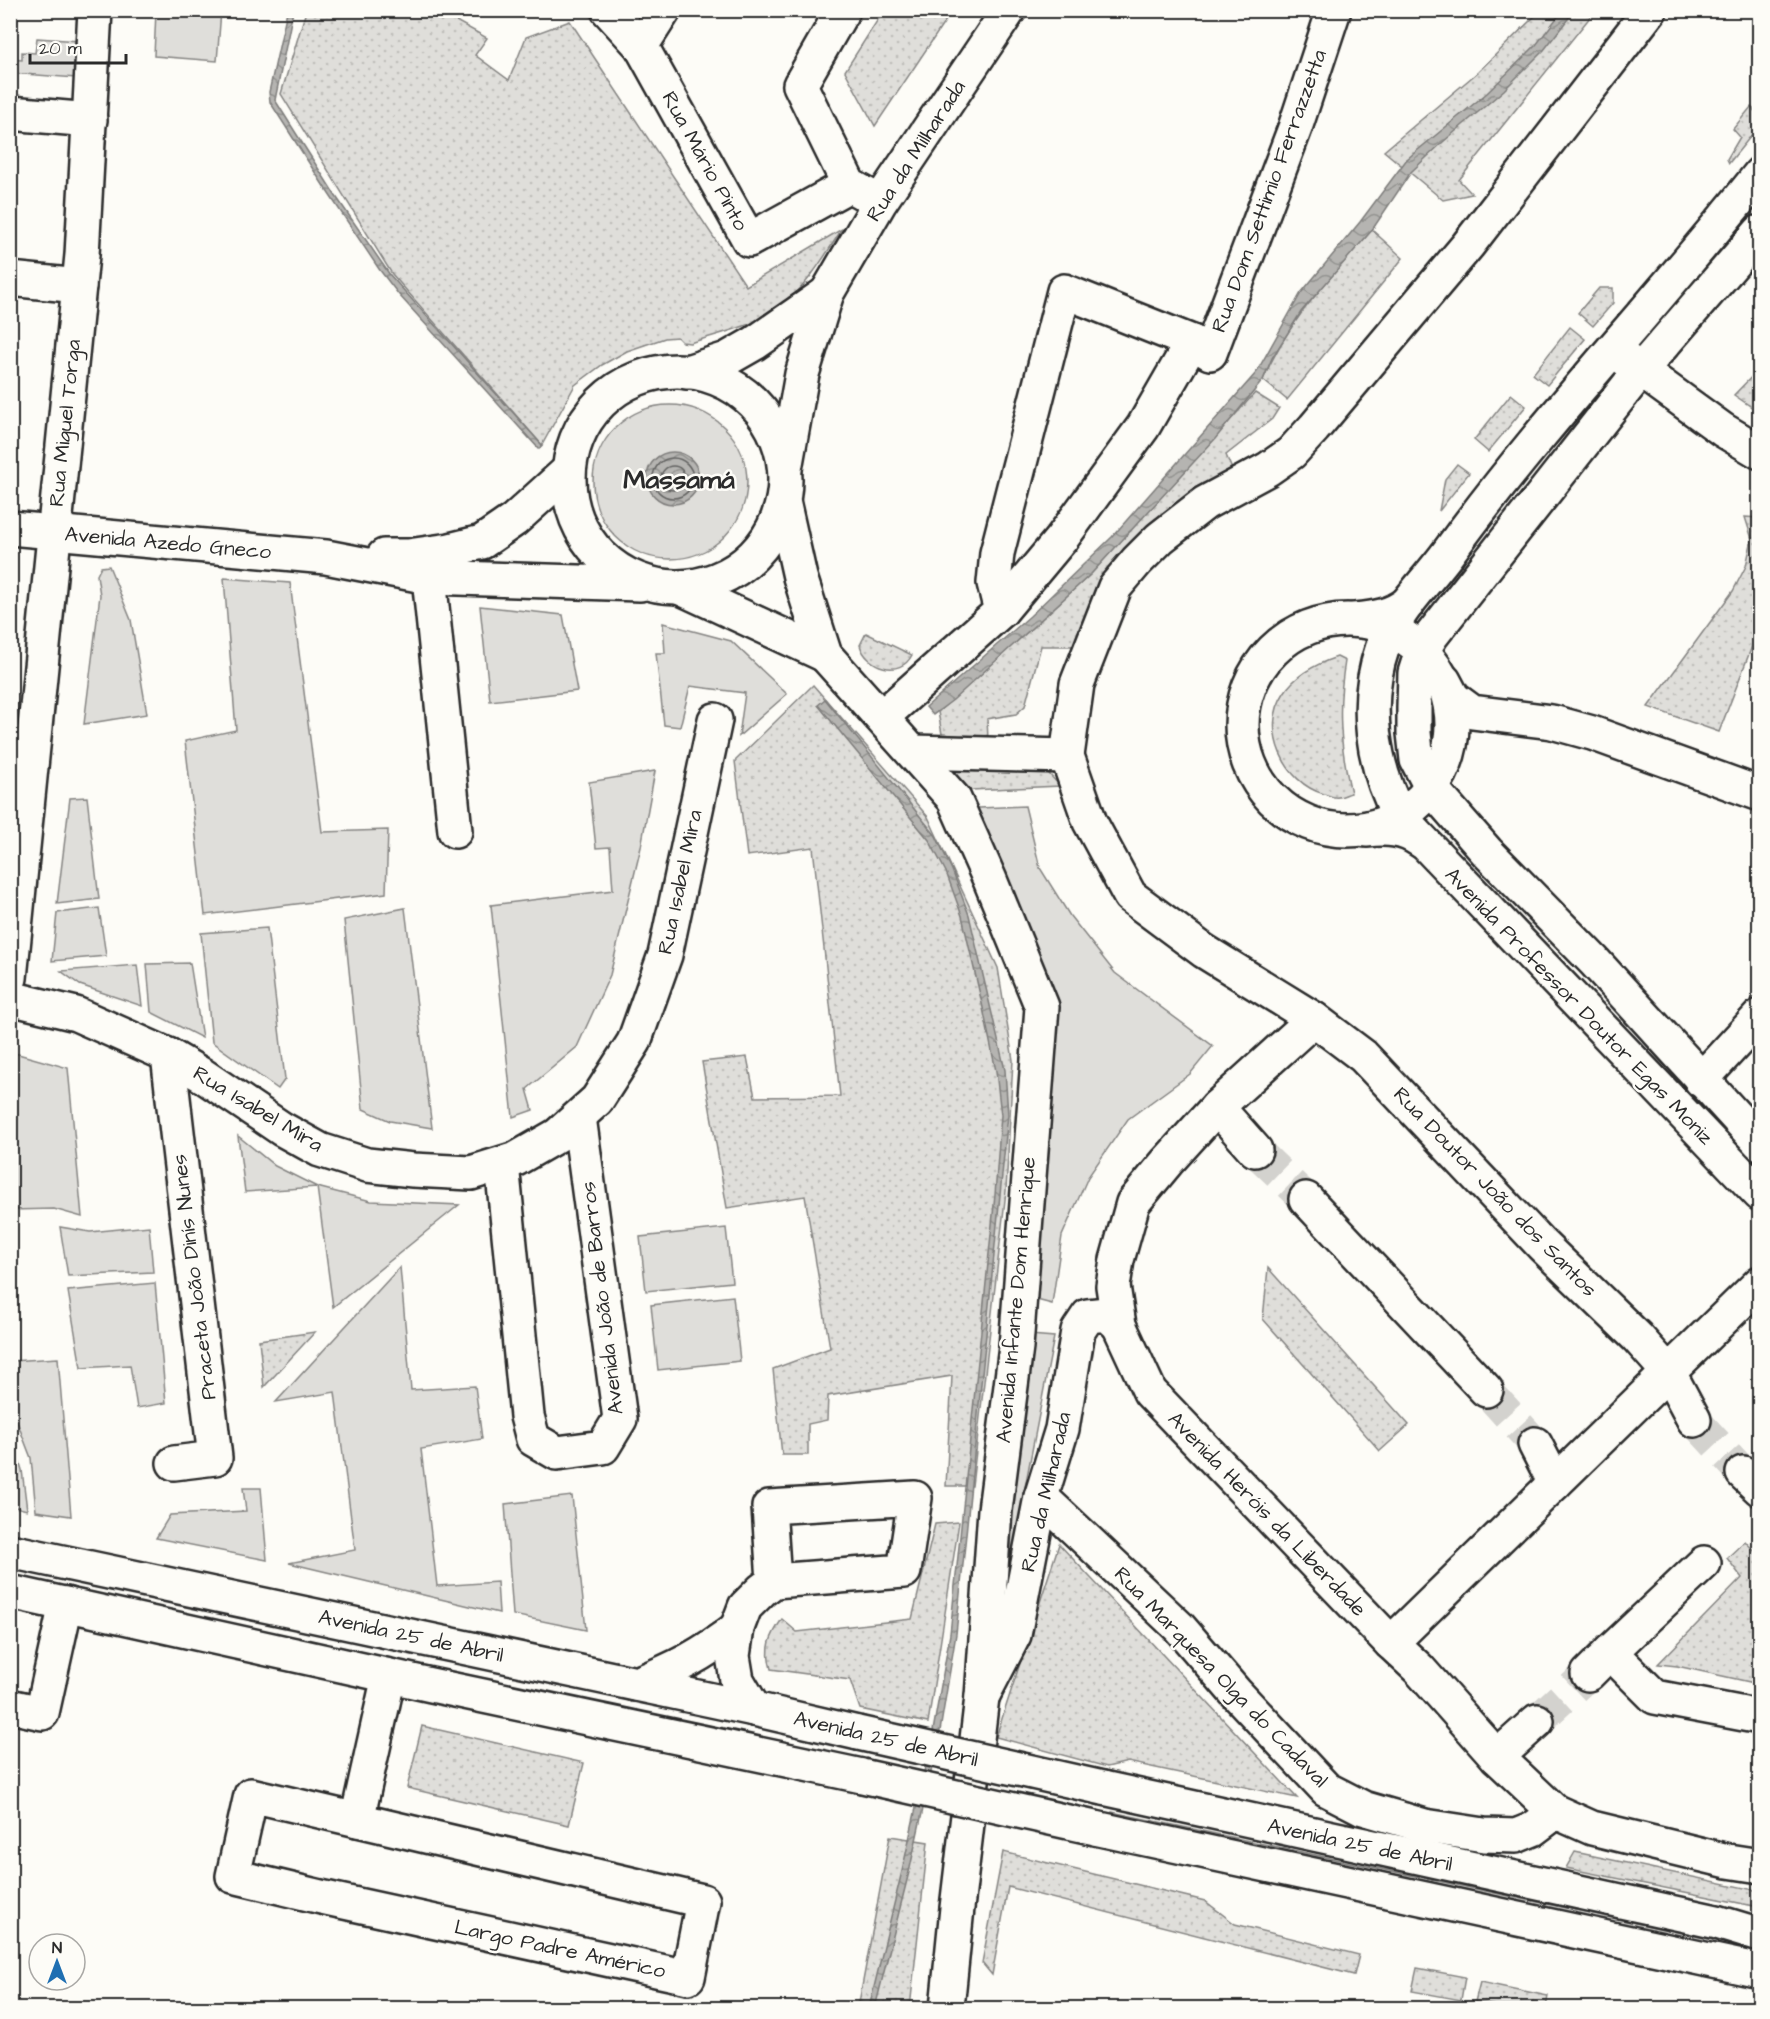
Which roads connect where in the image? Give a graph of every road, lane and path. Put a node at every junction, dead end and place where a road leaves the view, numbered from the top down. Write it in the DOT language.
graph roads {
  1 [pos="95,10"];
  2 [pos="608,10"];
  3 [pos="664,10"];
  4 [pos="843,10"];
  5 [pos="1009,10"];
  6 [pos="1334,10"];
  7 [pos="1650,10"];
  8 [pos="641,46"];
  9 [pos="10,113"];
  10 [pos="89,129"];
  11 [pos="10,130"];
  12 [pos="1760,174"];
  13 [pos="849,185"];
  14 [pos="880,202"];
  15 [pos="1760,232"];
  16 [pos="22,280"];
  17 [pos="79,286"];
  18 [pos="827,293"];
  19 [pos="1192,342"];
  20 [pos="1613,350"];
  21 [pos="1640,371"];
  22 [pos="687,372"];
  23 [pos="1760,452"];
  24 [pos="785,469"];
  25 [pos="568,471"];
  26 [pos="783,501"];
  27 [pos="10,528"];
  28 [pos="55,532"];
  29 [pos="455,549"];
  30 [pos="326,557"];
  31 [pos="429,577"];
  32 [pos="648,584"];
  33 [pos="681,588"];
  34 [pos="1001,611"];
  35 [pos="1400,615"];
  36 [pos="825,655"];
  37 [pos="1431,664"];
  38 [pos="1492,716"];
  39 [pos="882,717"];
  40 [pos="715,720"];
  41 [pos="913,752"];
  42 [pos="1067,756"];
  43 [pos="1439,776"];
  44 [pos="1760,794"];
  45 [pos="1400,817"];
  46 [pos="1366,830"];
  47 [pos="454,831"];
  48 [pos="1424,843"];
  49 [pos="10,978"];
  50 [pos="10,998"];
  51 [pos="1760,1016"];
  52 [pos="1314,1020"];
  53 [pos="168,1055"];
  54 [pos="1701,1080"];
  55 [pos="1217,1107"];
  56 [pos="579,1117"];
  57 [pos="1760,1143"];
  58 [pos="1254,1150"];
  59 [pos="502,1164"];
  60 [pos="1760,1194"];
  61 [pos="1306,1199"];
  62 [pos="1760,1283"];
  63 [pos="1119,1325"];
  64 [pos="1670,1373"];
  65 [pos="1486,1390"];
  66 [pos="1694,1420"];
  67 [pos="1535,1444"];
  68 [pos="174,1463"];
  69 [pos="1554,1483"];
  70 [pos="1041,1497"];
  71 [pos="10,1551"];
  72 [pos="1704,1563"];
  73 [pos="774,1581"];
  74 [pos="10,1592"];
  75 [pos="66,1604"];
  76 [pos="737,1628"];
  77 [pos="1391,1642"];
  78 [pos="389,1676"];
  79 [pos="636,1684"];
  80 [pos="982,1697"];
  81 [pos="10,1706"];
  82 [pos="754,1708"];
  83 [pos="1760,1717"];
  84 [pos="1537,1721"];
  85 [pos="1497,1758"];
  86 [pos="1554,1811"];
  87 [pos="357,1820"];
  88 [pos="1760,1866"];
  89 [pos="1760,1935"];
  90 [pos="1760,1971"];
  91 [pos="947,2008"];
  1 -- 10 [label="street, Rua Miguel Torga"];
  2 -- 8 [label="street, Rua Mário Pinto"];
  3 -- 8 [label="street"];
  4 -- 13 [label="street"];
  5 -- 14 [label="street, Rua da Milharada"];
  6 -- 19 [label="street, Rua Dom Settimio Ferrazzetta"];
  7 -- 42 [label="street"];
  8 -- 13 [label="street, Rua Mário Pinto"];
  9 -- 10 [label="street"];
  10 -- 11 [label="street"];
  10 -- 17 [label="street, Rua Miguel Torga"];
  12 -- 20 [label="street"];
  13 -- 14 [label="street"];
  14 -- 18 [label="street, Rua da Milharada"];
  15 -- 21 [label="street"];
  16 -- 17 [label="street"];
  17 -- 28 [label="street, Rua Miguel Torga"];
  18 -- 22 [label="street"];
  18 -- 24 [label="street"];
  19 -- 34 [label="street, Rua Dom Settimio Ferrazzetta"];
  19 -- 34 [label="street, Rua Dom Settimio Ferrazzetta"];
  20 -- 21 [label="street"];
  20 -- 35 [label="street"];
  21 -- 23 [label="street"];
  21 -- 37 [label="street"];
  22 -- 24 [label="street"];
  22 -- 25 [label="street"];
  24 -- 26 [label="street"];
  25 -- 29 [label="street, Avenida Azedo Gneco"];
  25 -- 32 [label="street"];
  26 -- 33 [label="street"];
  26 -- 36 [label="street"];
  27 -- 28 [label="street, Avenida Azedo Gneco"];
  28 -- 30 [label="street, Avenida Azedo Gneco"];
  28 -- 49 [label="street, Rua Miguel Torga"];
  29 -- 30 [label="street, Avenida Azedo Gneco"];
  29 -- 31 [label="street, Avenida Azedo Gneco"];
  30 -- 31 [label="street, Avenida Azedo Gneco"];
  31 -- 32 [label="street, Avenida Azedo Gneco"];
  31 -- 47 [label="street"];
  32 -- 33 [label="street"];
  33 -- 36 [label="street"];
  34 -- 39 [label="street, Rua Dom Settimio Ferrazzetta"];
  35 -- 37 [label="street"];
  35 -- 45 [label="street, Avenida Professor Doutor Egas Moniz"];
  35 -- 46 [label="street"];
  36 -- 39 [label="street, Avenida Infante Dom Henrique"];
  37 -- 38 [label="street"];
  37 -- 43 [label="street, Avenida Professor Doutor Egas Moniz"];
  38 -- 43 [label="street"];
  38 -- 44 [label="street"];
  39 -- 41 [label="street, Avenida Infante Dom Henrique"];
  40 -- 56 [label="street, Rua Isabel Mira"];
  41 -- 42 [label="street"];
  41 -- 80 [label="street, Avenida Infante Dom Henrique"];
  42 -- 52 [label="street, Rua Doutor João dos Santos"];
  43 -- 45 [label="street"];
  43 -- 54 [label="street, Avenida Professor Doutor Egas Moniz"];
  45 -- 46 [label="street"];
  45 -- 48 [label="street, Avenida Professor Doutor Egas Moniz"];
  46 -- 48 [label="street"];
  48 -- 60 [label="street, Avenida Professor Doutor Egas Moniz"];
  50 -- 53 [label="street, Rua Isabel Mira"];
  51 -- 54 [label="street"];
  52 -- 55 [label="street, Avenida Heróis da Liberdade"];
  52 -- 64 [label="street, Rua Doutor João dos Santos"];
  53 -- 59 [label="street, Rua Isabel Mira"];
  53 -- 68 [label="street, Praceta João Dinís Nunes"];
  54 -- 57 [label="street, Avenida Professor Doutor Egas Moniz"];
  55 -- 58 [label="street"];
  55 -- 63 [label="street, Avenida Heróis da Liberdade"];
  56 -- 59 [label="street, Rua Isabel Mira"];
  56 -- 59 [label="street, Avenida João de Barros"];
  61 -- 65 [label="street"];
  62 -- 64 [label="street"];
  63 -- 70 [label="street, Rua da Milharada"];
  63 -- 77 [label="street, Avenida Heróis da Liberdade"];
  64 -- 66 [label="street, Rua Doutor João dos Santos"];
  64 -- 69 [label="street"];
  67 -- 69 [label="street"];
  69 -- 77 [label="street"];
  70 -- 80 [label="street, Rua da Milharada"];
  70 -- 86 [label="street, Rua Marquesa Olga do Cadaval"];
  71 -- 79 [label="street, Avenida 25 de Abril"];
  72 -- 83 [label="street"];
  73 -- 73 [label="street"];
  73 -- 76 [label="street"];
  74 -- 75 [label="street, Avenida 25 de Abril"];
  75 -- 78 [label="street, Avenida 25 de Abril"];
  75 -- 81 [label="street"];
  76 -- 79 [label="street"];
  76 -- 82 [label="street"];
  77 -- 85 [label="street, Avenida Heróis da Liberdade"];
  78 -- 87 [label="street"];
  78 -- 90 [label="street, Avenida 25 de Abril, bridge"];
  79 -- 82 [label="street, Avenida 25 de Abril"];
  80 -- 91 [label="street, Avenida Infante Dom Henrique"];
  82 -- 89 [label="street, Avenida 25 de Abril, bridge"];
  84 -- 85 [label="street"];
  85 -- 86 [label="street, Avenida Heróis da Liberdade"];
  86 -- 88 [label="street, Avenida Heróis da Liberdade"];
  87 -- 87 [label="street, Largo Padre Américo"];
}
